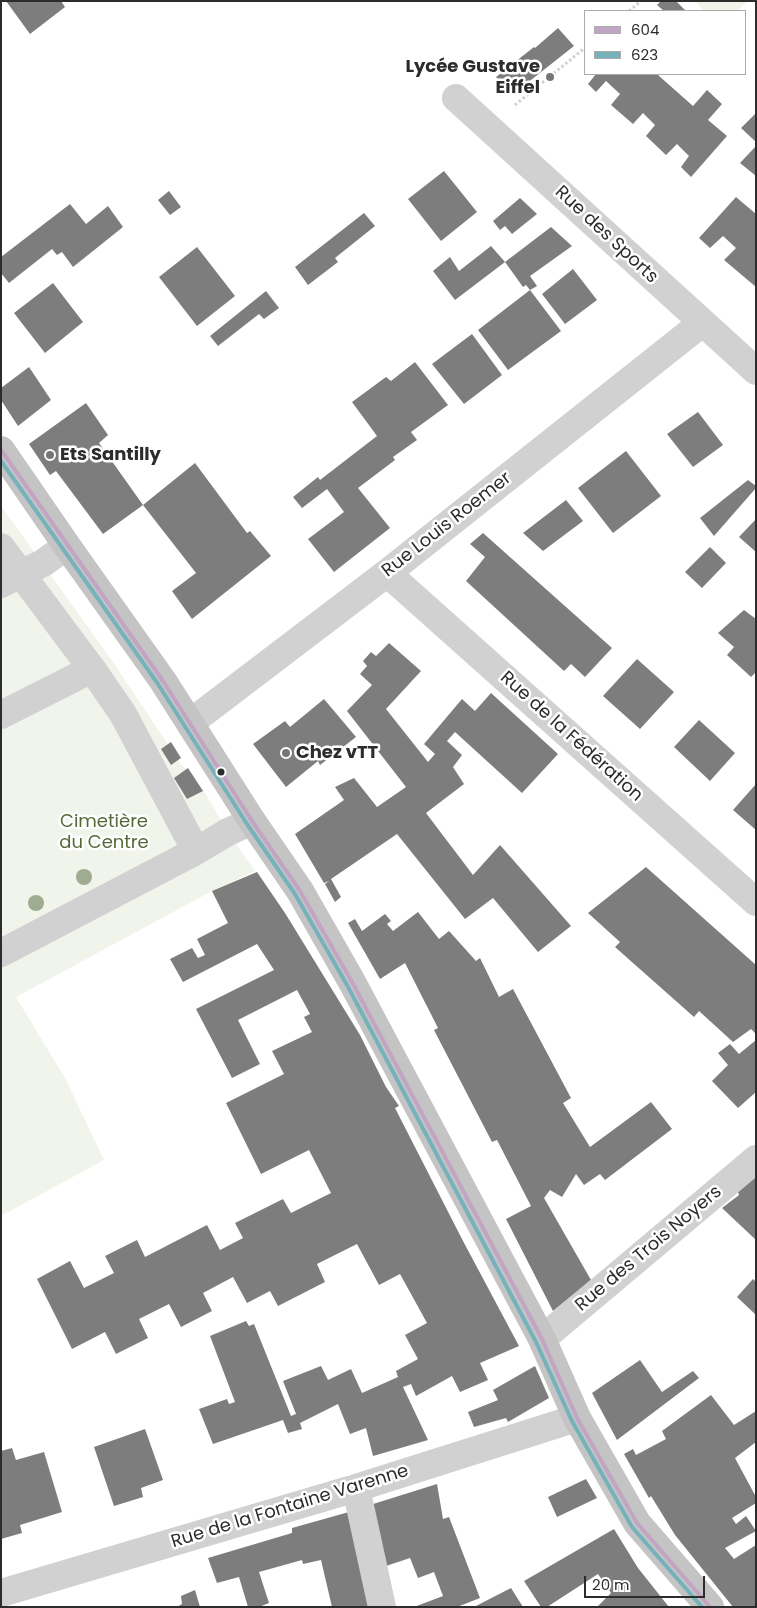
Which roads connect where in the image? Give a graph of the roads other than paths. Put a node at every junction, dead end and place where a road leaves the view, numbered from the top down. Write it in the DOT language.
graph roads {
  1 [pos="456,98"];
  2 [pos="702,324"];
  3 [pos="756,371"];
  4 [pos="1,450"];
  5 [pos="67,546"];
  6 [pos="1,547"];
  7 [pos="387,573"];
  8 [pos="11,579"];
  9 [pos="92,669"];
  10 [pos="1,715"];
  11 [pos="190,723"];
  12 [pos="252,821"];
  13 [pos="196,851"];
  14 [pos="756,902"];
  15 [pos="1,953"];
  16 [pos="756,1159"];
  17 [pos="542,1339"];
  18 [pos="577,1418"];
  19 [pos="356,1488"];
  20 [pos="1,1593"];
  21 [pos="382,1607"];
  22 [pos="710,1607"];
  1 -- 2 [label="street, Rue des Sports"];
  2 -- 3 [label="street, Rue des Sports"];
  2 -- 7 [label="street, Rue Louis Roemer"];
  4 -- 5 [label="main road"];
  5 -- 8 [label="street"];
  5 -- 11 [label="main road"];
  6 -- 8 [label="street"];
  7 -- 11 [label="street, Rue Louis Roemer"];
  7 -- 14 [label="street, Rue de la Fédération"];
  8 -- 9 [label="street"];
  9 -- 10 [label="street"];
  9 -- 13 [label="street"];
  11 -- 12 [label="main road"];
  12 -- 13 [label="street"];
  12 -- 17 [label="main road"];
  13 -- 15 [label="street"];
  16 -- 17 [label="street, Rue des Trois Noyers"];
  17 -- 18 [label="main road"];
  18 -- 19 [label="street, Rue de la Fontaine Varenne"];
  18 -- 22 [label="main road"];
  19 -- 20 [label="street, Rue de la Fontaine Varenne"];
  19 -- 21 [label="street"];
}
